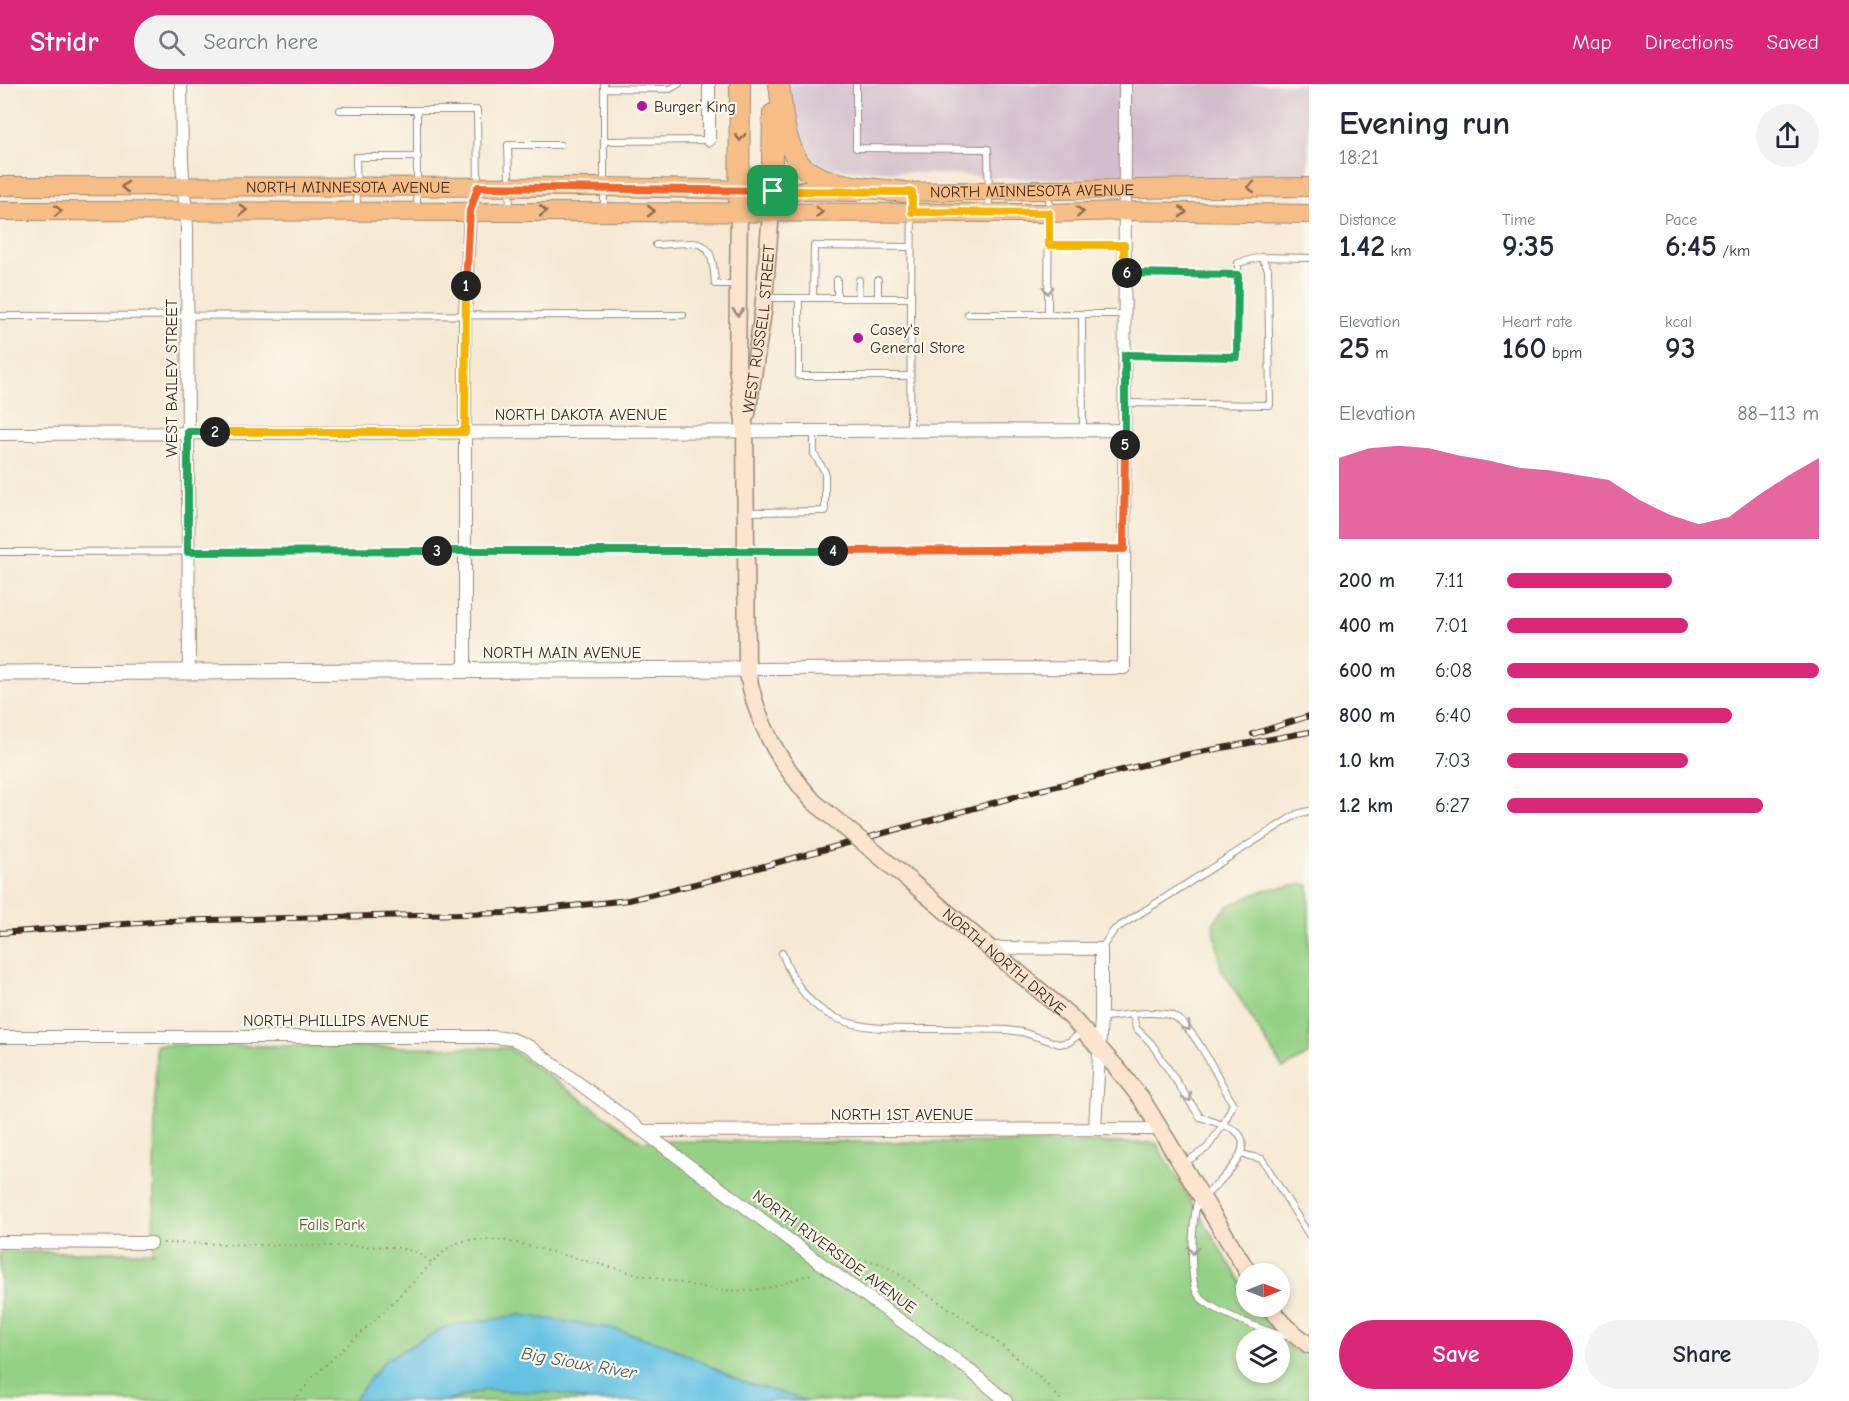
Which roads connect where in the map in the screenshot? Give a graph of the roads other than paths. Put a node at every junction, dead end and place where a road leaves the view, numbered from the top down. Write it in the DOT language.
graph roads {
  1 [pos="181,84"];
  2 [pos="679,84"];
  3 [pos="709,84"];
  4 [pos="740,84"];
  5 [pos="773,84"];
  6 [pos="779,84"];
  7 [pos="856,84"];
  8 [pos="1125,84"];
  9 [pos="604,86"];
  10 [pos="339,110"];
  11 [pos="417,110"];
  12 [pos="709,140"];
  13 [pos="604,141"];
  14 [pos="560,145"];
  15 [pos="418,157"];
  16 [pos="0,186"];
  17 [pos="183,187"];
  18 [pos="356,187"];
  19 [pos="417,187"];
  20 [pos="478,187"];
  21 [pos="509,187"];
  22 [pos="604,187"];
  23 [pos="1309,187"];
  24 [pos="1124,188"];
  25 [pos="739,189"];
  26 [pos="989,190"];
  27 [pos="1049,190"];
  28 [pos="773,191"];
  29 [pos="908,192"];
  30 [pos="185,210"];
  31 [pos="0,211"];
  32 [pos="357,211"];
  33 [pos="417,211"];
  34 [pos="470,211"];
  35 [pos="510,211"];
  36 [pos="604,211"];
  37 [pos="739,211"];
  38 [pos="1124,211"];
  39 [pos="771,212"];
  40 [pos="912,212"];
  41 [pos="989,213"];
  42 [pos="1049,213"];
  43 [pos="1309,214"];
  44 [pos="656,245"];
  45 [pos="1049,245"];
  46 [pos="1124,245"];
  47 [pos="911,247"];
  48 [pos="1262,258"];
  49 [pos="1309,258"];
  50 [pos="1124,273"];
  51 [pos="1238,275"];
  52 [pos="837,280"];
  53 [pos="859,280"];
  54 [pos="878,280"];
  55 [pos="738,285"];
  56 [pos="764,298"];
  57 [pos="799,298"];
  58 [pos="813,298"];
  59 [pos="837,298"];
  60 [pos="858,298"];
  61 [pos="878,298"];
  62 [pos="910,298"];
  63 [pos="1048,313"];
  64 [pos="968,314"];
  65 [pos="1082,314"];
  66 [pos="1125,314"];
  67 [pos="465,315"];
  68 [pos="683,315"];
  69 [pos="0,316"];
  70 [pos="188,316"];
  71 [pos="1125,355"];
  72 [pos="910,376"];
  73 [pos="1125,403"];
  74 [pos="745,430"];
  75 [pos="814,430"];
  76 [pos="910,430"];
  77 [pos="1083,430"];
  78 [pos="1125,430"];
  79 [pos="188,432"];
  80 [pos="465,432"];
  81 [pos="0,434"];
  82 [pos="746,512"];
  83 [pos="1124,549"];
  84 [pos="465,551"];
  85 [pos="745,551"];
  86 [pos="0,552"];
  87 [pos="188,552"];
  88 [pos="747,669"];
  89 [pos="465,670"];
  90 [pos="0,673"];
  91 [pos="189,673"];
  92 [pos="1309,812"];
  93 [pos="991,948"];
  94 [pos="1101,949"];
  95 [pos="782,953"];
  96 [pos="1133,1015"];
  97 [pos="1101,1017"];
  98 [pos="1084,1031"];
  99 [pos="0,1037"];
  100 [pos="1098,1047"];
  101 [pos="1222,1125"];
  102 [pos="1161,1128"];
  103 [pos="1095,1130"];
  104 [pos="643,1131"];
  105 [pos="1241,1154"];
  106 [pos="1183,1165"];
  107 [pos="1202,1196"];
  108 [pos="1309,1235"];
  109 [pos="0,1242"];
  110 [pos="151,1243"];
  111 [pos="1242,1263"];
  112 [pos="1278,1317"];
  113 [pos="1305,1342"];
  114 [pos="1006,1401"];
  1 -- 17 [label="street, WEST BAILEY STREET"];
  2 -- 9 [label="lane"];
  3 -- 12 [label="street"];
  4 -- 25 [label="highway, WEST RUSSELL STREET, one-way"];
  5 -- 28 [label="highway, WEST RUSSELL STREET"];
  6 -- 29 [label="highway"];
  7 -- 26 [label="lane"];
  8 -- 24 [label="street"];
  9 -- 13 [label="lane"];
  10 -- 11 [label="lane"];
  11 -- 15 [label="lane"];
  11 -- 20 [label="lane"];
  12 -- 13 [label="lane"];
  13 -- 22 [label="lane"];
  14 -- 21 [label="lane"];
  15 -- 18 [label="lane"];
  15 -- 19 [label="lane"];
  17 -- 16 [label="main road, NORTH MINNESOTA AVENUE, one-way"];
  17 -- 18 [label="main road, NORTH MINNESOTA AVENUE"];
  17 -- 30 [label="street, WEST BAILEY STREET"];
  18 -- 19 [label="main road, NORTH MINNESOTA AVENUE"];
  18 -- 32 [label="lane"];
  19 -- 20 [label="main road, NORTH MINNESOTA AVENUE"];
  19 -- 33 [label="lane"];
  20 -- 21 [label="main road, NORTH MINNESOTA AVENUE"];
  20 -- 34 [label="lane"];
  21 -- 22 [label="main road, NORTH MINNESOTA AVENUE"];
  21 -- 35 [label="lane"];
  22 -- 25 [label="main road, NORTH MINNESOTA AVENUE"];
  22 -- 36 [label="lane"];
  23 -- 24 [label="main road, NORTH MINNESOTA AVENUE, one-way"];
  24 -- 27 [label="main road, NORTH MINNESOTA AVENUE"];
  24 -- 38 [label="street"];
  25 -- 28 [label="main road, NORTH MINNESOTA AVENUE"];
  25 -- 37 [label="highway, WEST RUSSELL STREET"];
  26 -- 27 [label="main road, NORTH MINNESOTA AVENUE"];
  26 -- 29 [label="main road, NORTH MINNESOTA AVENUE"];
  26 -- 41 [label="lane"];
  27 -- 42 [label="lane"];
  28 -- 29 [label="main road, NORTH MINNESOTA AVENUE"];
  28 -- 39 [label="highway, WEST RUSSELL STREET"];
  29 -- 40 [label="lane"];
  31 -- 30 [label="main road, NORTH MINNESOTA AVENUE, one-way"];
  30 -- 32 [label="main road, NORTH MINNESOTA AVENUE, one-way"];
  30 -- 70 [label="street, WEST BAILEY STREET"];
  32 -- 33 [label="main road, NORTH MINNESOTA AVENUE"];
  33 -- 34 [label="main road, NORTH MINNESOTA AVENUE"];
  34 -- 35 [label="main road, NORTH MINNESOTA AVENUE"];
  34 -- 67 [label="street"];
  35 -- 36 [label="main road, NORTH MINNESOTA AVENUE, one-way"];
  36 -- 37 [label="main road, NORTH MINNESOTA AVENUE, one-way"];
  37 -- 39 [label="main road, NORTH MINNESOTA AVENUE"];
  37 -- 55 [label="main road, WEST RUSSELL STREET"];
  42 -- 38 [label="main road, NORTH MINNESOTA AVENUE, one-way"];
  38 -- 43 [label="main road, NORTH MINNESOTA AVENUE, one-way"];
  38 -- 46 [label="street"];
  39 -- 40 [label="main road, NORTH MINNESOTA AVENUE, one-way"];
  39 -- 56 [label="main road, WEST RUSSELL STREET"];
  40 -- 41 [label="main road, NORTH MINNESOTA AVENUE"];
  40 -- 47 [label="lane"];
  41 -- 42 [label="main road, NORTH MINNESOTA AVENUE"];
  42 -- 45 [label="lane"];
  44 -- 55 [label="lane"];
  45 -- 46 [label="lane"];
  45 -- 63 [label="lane, one-way"];
  46 -- 50 [label="street"];
  47 -- 58 [label="lane"];
  47 -- 62 [label="lane"];
  48 -- 49 [label="lane"];
  48 -- 51 [label="lane"];
  48 -- 73 [label="lane"];
  50 -- 51 [label="lane"];
  50 -- 66 [label="street"];
  51 -- 71 [label="lane"];
  52 -- 59 [label="lane"];
  53 -- 60 [label="lane"];
  54 -- 61 [label="lane"];
  55 -- 74 [label="main road, WEST RUSSELL STREET, one-way"];
  56 -- 57 [label="lane"];
  56 -- 74 [label="main road, WEST RUSSELL STREET"];
  57 -- 58 [label="lane"];
  57 -- 72 [label="lane"];
  58 -- 59 [label="lane"];
  59 -- 60 [label="lane"];
  60 -- 61 [label="lane"];
  61 -- 62 [label="lane"];
  62 -- 72 [label="lane"];
  63 -- 64 [label="lane"];
  63 -- 65 [label="lane"];
  65 -- 66 [label="lane"];
  65 -- 77 [label="lane"];
  66 -- 71 [label="street"];
  67 -- 68 [label="lane"];
  67 -- 70 [label="lane"];
  67 -- 80 [label="street"];
  69 -- 70 [label="lane"];
  70 -- 79 [label="street, WEST BAILEY STREET"];
  71 -- 73 [label="street"];
  72 -- 76 [label="lane"];
  73 -- 78 [label="street"];
  74 -- 75 [label="street, NORTH DAKOTA AVENUE"];
  74 -- 80 [label="street, NORTH DAKOTA AVENUE"];
  74 -- 82 [label="main road, WEST RUSSELL STREET"];
  75 -- 76 [label="street, NORTH DAKOTA AVENUE"];
  75 -- 82 [label="lane"];
  76 -- 77 [label="street, NORTH DAKOTA AVENUE"];
  77 -- 78 [label="street, NORTH DAKOTA AVENUE"];
  78 -- 83 [label="street"];
  79 -- 80 [label="street, NORTH DAKOTA AVENUE"];
  79 -- 81 [label="street, NORTH DAKOTA AVENUE"];
  79 -- 87 [label="street, WEST BAILEY STREET"];
  80 -- 84 [label="street"];
  82 -- 85 [label="main road, WEST RUSSELL STREET"];
  83 -- 85 [label="lane"];
  83 -- 88 [label="street, NORTH MAIN AVENUE"];
  84 -- 85 [label="lane"];
  84 -- 87 [label="lane"];
  84 -- 89 [label="street"];
  85 -- 88 [label="main road, WEST RUSSELL STREET"];
  86 -- 87 [label="lane"];
  87 -- 91 [label="street, WEST BAILEY STREET"];
  88 -- 89 [label="street, NORTH MAIN AVENUE"];
  88 -- 93 [label="main road, NORTH NORTH DRIVE, bridge"];
  89 -- 91 [label="street, NORTH MAIN AVENUE"];
  90 -- 91 [label="street, NORTH MAIN AVENUE"];
  92 -- 94 [label="lane"];
  93 -- 94 [label="street"];
  93 -- 98 [label="main road, NORTH NORTH DRIVE"];
  94 -- 97 [label="street"];
  95 -- 98 [label="lane"];
  96 -- 97 [label="lane"];
  96 -- 101 [label="lane, one-way"];
  96 -- 101 [label="lane, one-way"];
  97 -- 100 [label="street"];
  98 -- 100 [label="main road, NORTH NORTH DRIVE"];
  99 -- 104 [label="street, NORTH PHILLIPS AVENUE"];
  100 -- 102 [label="main road, NORTH NORTH DRIVE"];
  100 -- 103 [label="street"];
  101 -- 105 [label="lane"];
  101 -- 106 [label="lane"];
  102 -- 103 [label="street, NORTH 1ST AVENUE"];
  102 -- 106 [label="main road, NORTH NORTH DRIVE"];
  103 -- 104 [label="street, NORTH 1ST AVENUE"];
  104 -- 114 [label="street, NORTH RIVERSIDE AVENUE"];
  105 -- 107 [label="lane"];
  105 -- 108 [label="lane"];
  106 -- 107 [label="main road, NORTH NORTH DRIVE"];
  107 -- 111 [label="main road, NORTH NORTH DRIVE"];
  107 -- 113 [label="lane, one-way"];
  109 -- 110 [label="street"];
  112 -- 113 [label="main road"];
}
